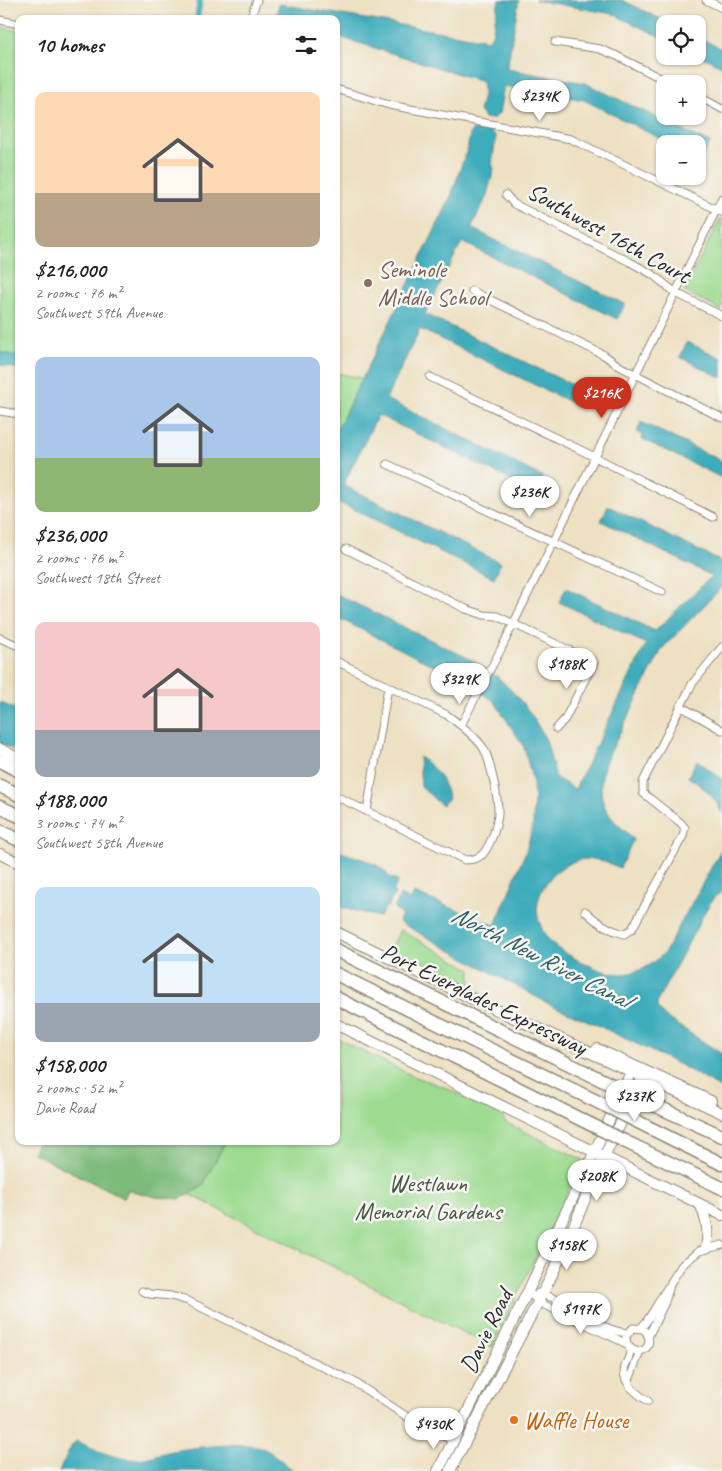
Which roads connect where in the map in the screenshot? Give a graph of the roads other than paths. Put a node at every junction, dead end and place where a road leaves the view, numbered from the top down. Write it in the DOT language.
graph roads {
  1 [pos="257,0"];
  2 [pos="706,0"];
  3 [pos="722,8"];
  4 [pos="251,15"];
  5 [pos="0,20"];
  6 [pos="15,23"];
  7 [pos="555,42"];
  8 [pos="656,76"];
  9 [pos="340,90"];
  10 [pos="706,100"];
  11 [pos="722,109"];
  12 [pos="506,195"];
  13 [pos="722,198"];
  14 [pos="719,210"];
  15 [pos="472,291"];
  16 [pos="676,293"];
  17 [pos="722,316"];
  18 [pos="636,375"];
  19 [pos="430,377"];
  20 [pos="0,410"];
  21 [pos="15,413"];
  22 [pos="722,418"];
  23 [pos="595,458"];
  24 [pos="387,464"];
  25 [pos="713,517"];
  26 [pos="553,541"];
  27 [pos="346,549"];
  28 [pos="662,592"];
  29 [pos="513,623"];
  30 [pos="0,638"];
  31 [pos="15,644"];
  32 [pos="722,647"];
  33 [pos="340,663"];
  34 [pos="388,686"];
  35 [pos="680,706"];
  36 [pos="461,725"];
  37 [pos="556,729"];
  38 [pos="722,730"];
  39 [pos="0,749"];
  40 [pos="15,757"];
  41 [pos="0,761"];
  42 [pos="15,769"];
  43 [pos="0,786"];
  44 [pos="15,793"];
  45 [pos="340,798"];
  46 [pos="0,807"];
  47 [pos="367,811"];
  48 [pos="15,814"];
  49 [pos="0,831"];
  50 [pos="15,838"];
  51 [pos="0,854"];
  52 [pos="15,861"];
  53 [pos="585,911"];
  54 [pos="340,934"];
  55 [pos="340,952"];
  56 [pos="340,976"];
  57 [pos="473,999"];
  58 [pos="340,1000"];
  59 [pos="340,1026"];
  60 [pos="631,1072"];
  61 [pos="643,1077"];
  62 [pos="722,1106"];
  63 [pos="722,1113"];
  64 [pos="722,1136"];
  65 [pos="594,1151"];
  66 [pos="605,1156"];
  67 [pos="722,1162"];
  68 [pos="722,1188"];
  69 [pos="700,1204"];
  70 [pos="722,1215"];
  71 [pos="722,1244"];
  72 [pos="706,1248"];
  73 [pos="671,1282"];
  74 [pos="142,1291"];
  75 [pos="528,1291"];
  76 [pos="540,1298"];
  77 [pos="640,1328"];
  78 [pos="628,1333"];
  79 [pos="649,1335"];
  80 [pos="628,1346"];
  81 [pos="640,1351"];
  82 [pos="628,1383"];
  83 [pos="648,1401"];
  84 [pos="453,1441"];
  85 [pos="438,1471"];
  86 [pos="450,1471"];
  1 -- 4 [label="street"];
  2 -- 3 [label="street"];
  5 -- 6 [label="street"];
  7 -- 8 [label="street"];
  9 -- 14 [label="street"];
  10 -- 11 [label="street"];
  12 -- 16 [label="street, Southwest 16th Court"];
  13 -- 14 [label="street"];
  14 -- 16 [label="street"];
  15 -- 18 [label="street"];
  16 -- 17 [label="street, Southwest 16th Court"];
  16 -- 18 [label="street"];
  18 -- 22 [label="street"];
  18 -- 23 [label="street"];
  19 -- 23 [label="street"];
  20 -- 21 [label="street"];
  23 -- 25 [label="street"];
  23 -- 26 [label="street"];
  24 -- 26 [label="street"];
  26 -- 28 [label="street"];
  26 -- 29 [label="street"];
  27 -- 29 [label="street"];
  29 -- 36 [label="street"];
  29 -- 37 [label="street"];
  30 -- 31 [label="street"];
  32 -- 35 [label="street"];
  33 -- 34 [label="street"];
  34 -- 36 [label="street"];
  34 -- 47 [label="street"];
  35 -- 38 [label="street"];
  35 -- 53 [label="street"];
  36 -- 47 [label="street"];
  39 -- 40 [label="main road"];
  41 -- 42 [label="highway"];
  43 -- 44 [label="highway"];
  45 -- 47 [label="street"];
  46 -- 48 [label="highway"];
  49 -- 50 [label="highway"];
  51 -- 52 [label="main road"];
  54 -- 57 [label="main road"];
  55 -- 64 [label="highway, Port Everglades Expressway, bridge"];
  56 -- 67 [label="highway, bridge"];
  57 -- 60 [label="main road"];
  57 -- 62 [label="main road"];
  58 -- 68 [label="highway, bridge"];
  59 -- 65 [label="main road"];
  60 -- 61 [label="main road"];
  60 -- 65 [label="main road, Davie Road"];
  61 -- 63 [label="main road"];
  61 -- 66 [label="main road, Davie Road"];
  65 -- 66 [label="main road"];
  65 -- 75 [label="main road, Davie Road"];
  66 -- 69 [label="main road"];
  66 -- 76 [label="main road, Davie Road"];
  69 -- 70 [label="main road"];
  69 -- 72 [label="main road"];
  71 -- 72 [label="street"];
  72 -- 73 [label="street"];
  73 -- 77 [label="street"];
  73 -- 79 [label="street"];
  74 -- 84 [label="street"];
  75 -- 76 [label="street"];
  75 -- 84 [label="main road, Davie Road"];
  76 -- 78 [label="street"];
  76 -- 80 [label="street"];
  76 -- 86 [label="main road, Davie Road"];
  77 -- 78 [label="street"];
  77 -- 79 [label="street"];
  78 -- 80 [label="street"];
  79 -- 81 [label="street"];
  80 -- 81 [label="street"];
  80 -- 82 [label="street"];
  81 -- 82 [label="street"];
  82 -- 83 [label="street"];
  84 -- 85 [label="main road, Davie Road"];
}
